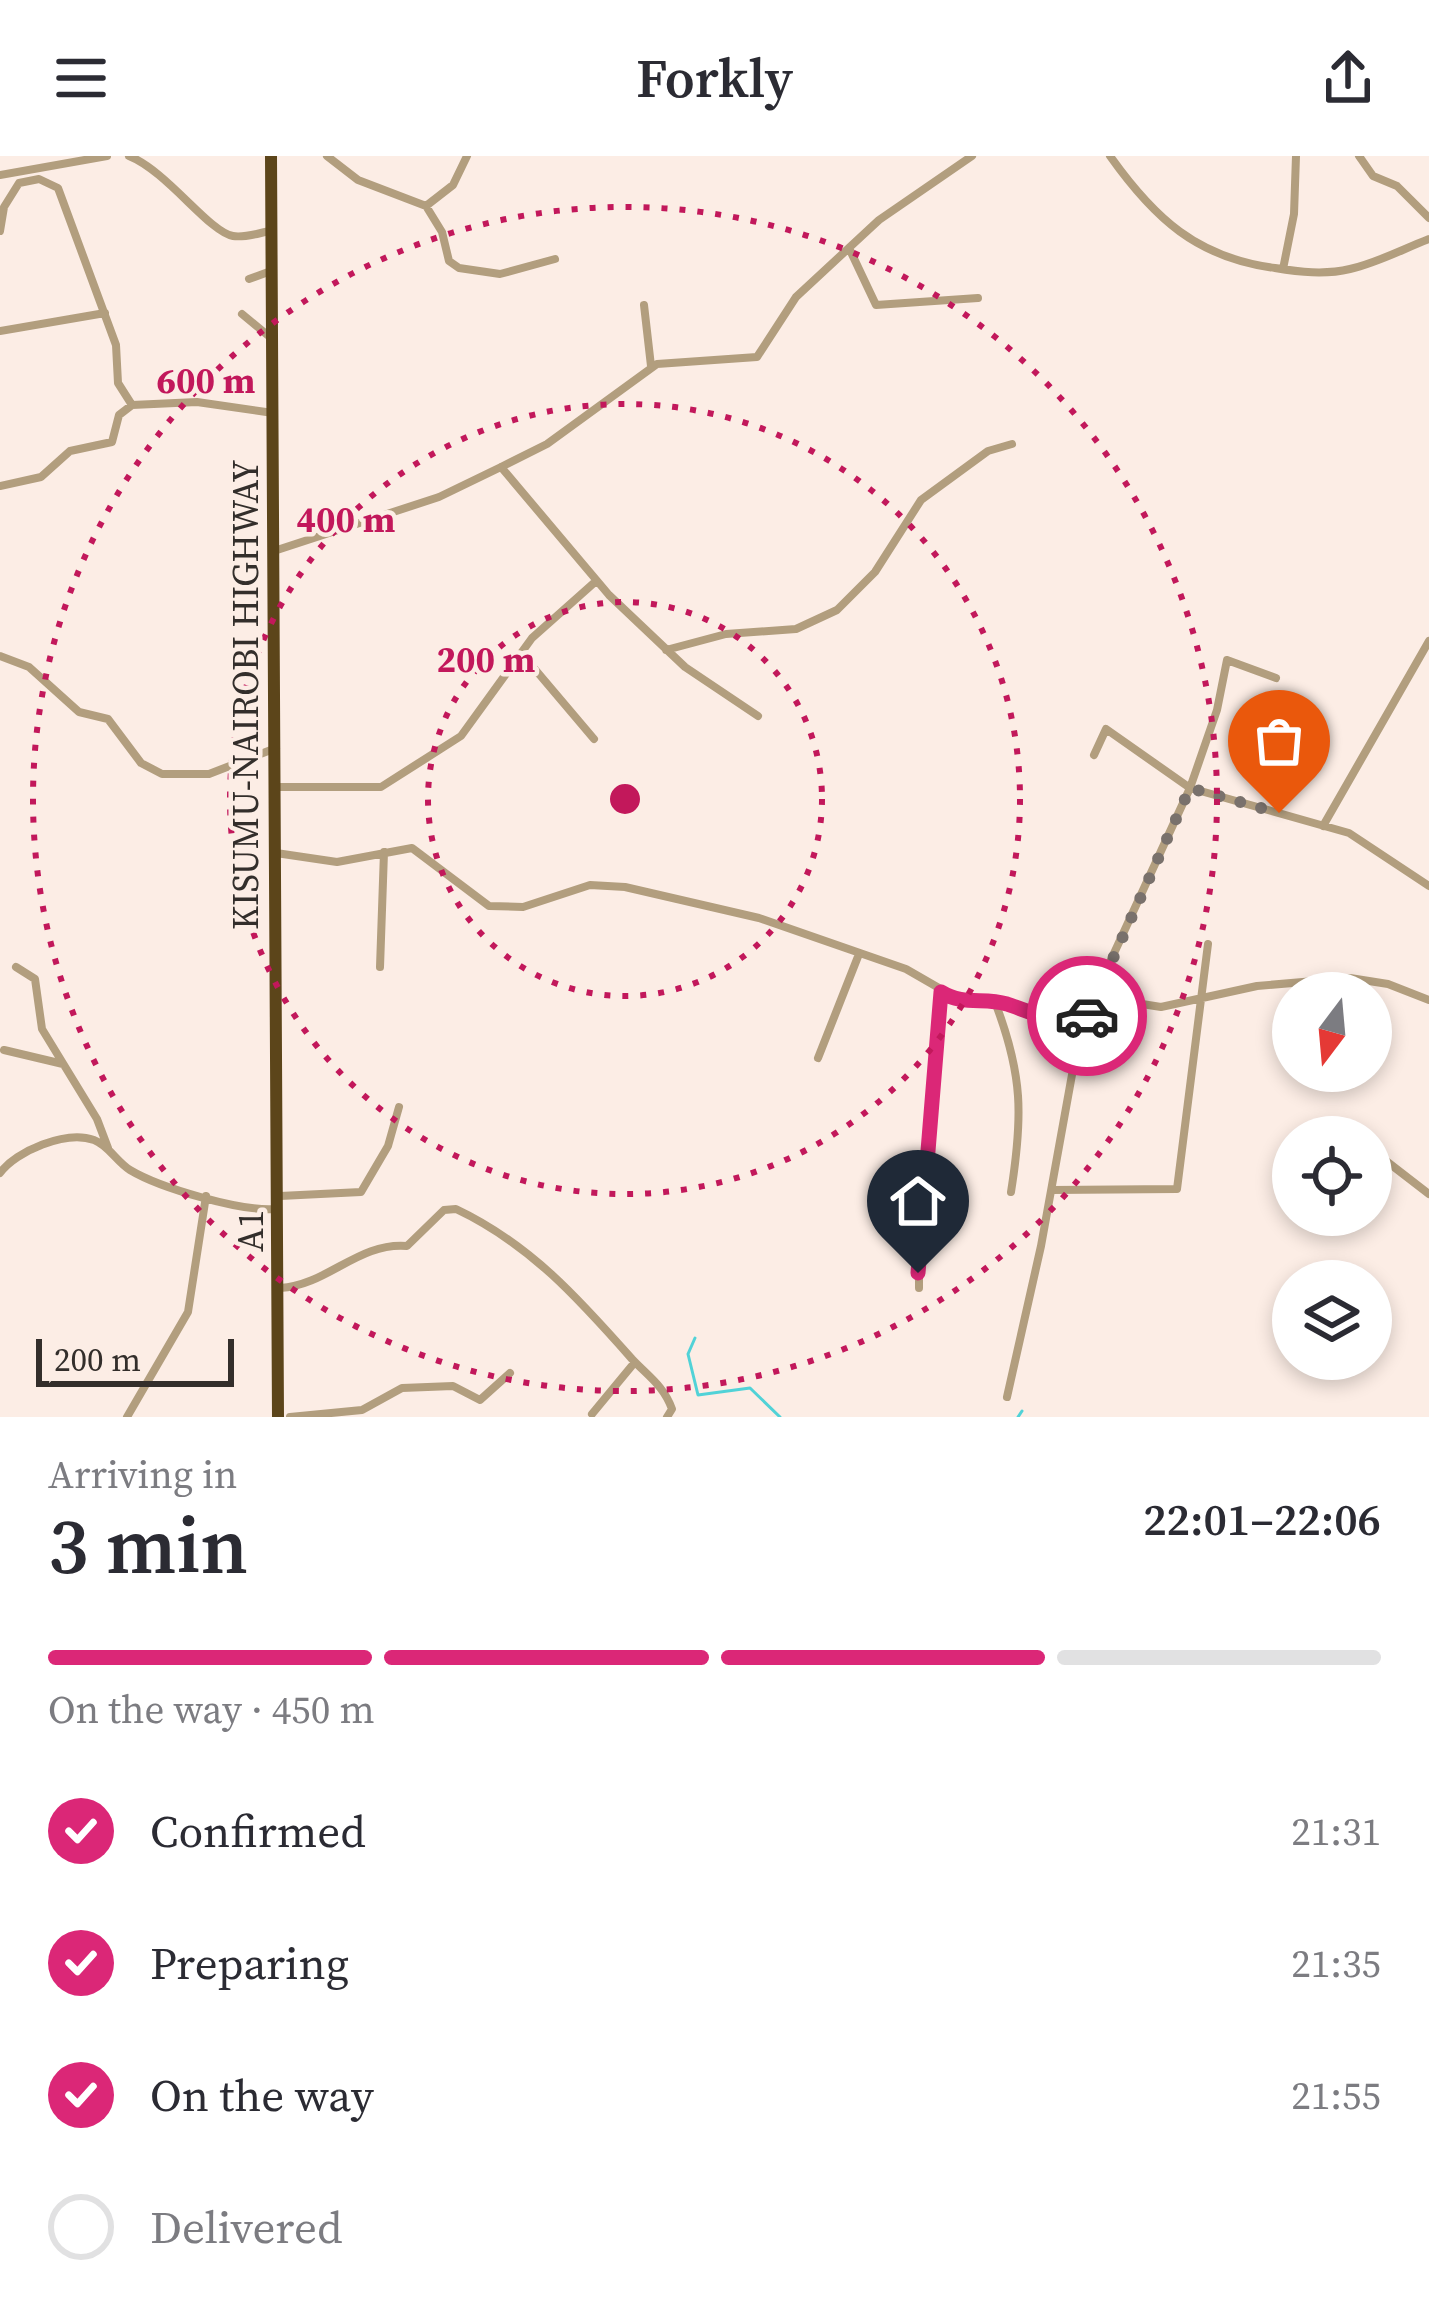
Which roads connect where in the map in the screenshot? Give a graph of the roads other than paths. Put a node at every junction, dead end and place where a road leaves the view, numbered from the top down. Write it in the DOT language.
graph roads {
  1 [pos="107,156"];
  2 [pos="129,156"];
  3 [pos="272,156"];
  4 [pos="327,156"];
  5 [pos="467,156"];
  6 [pos="972,156"];
  7 [pos="1110,156"];
  8 [pos="1296,156"];
  9 [pos="1359,156"];
  10 [pos="0,176"];
  11 [pos="426,206"];
  12 [pos="1429,218"];
  13 [pos="0,231"];
  14 [pos="272,231"];
  15 [pos="1429,239"];
  16 [pos="849,248"];
  17 [pos="554,259"];
  18 [pos="1283,269"];
  19 [pos="272,271"];
  20 [pos="249,279"];
  21 [pos="978,298"];
  22 [pos="644,305"];
  23 [pos="106,314"];
  24 [pos="242,314"];
  25 [pos="2,327"];
  26 [pos="272,339"];
  27 [pos="651,366"];
  28 [pos="133,405"];
  29 [pos="273,413"];
  30 [pos="1012,444"];
  31 [pos="501,467"];
  32 [pos="0,486"];
  33 [pos="274,550"];
  34 [pos="595,581"];
  35 [pos="1429,641"];
  36 [pos="666,650"];
  37 [pos="523,655"];
  38 [pos="0,656"];
  39 [pos="1276,678"];
  40 [pos="758,716"];
  41 [pos="594,739"];
  42 [pos="276,748"];
  43 [pos="1094,755"];
  44 [pos="275,787"];
  45 [pos="1190,788"];
  46 [pos="1323,826"];
  47 [pos="384,852"];
  48 [pos="276,854"];
  49 [pos="1429,886"];
  50 [pos="1208,944"];
  51 [pos="859,954"];
  52 [pos="16,967"];
  53 [pos="380,967"];
  54 [pos="941,992"];
  55 [pos="1098,997"];
  56 [pos="1429,1000"];
  57 [pos="1199,1001"];
  58 [pos="995,1003"];
  59 [pos="1082,1025"];
  60 [pos="279,1045"];
  61 [pos="4,1050"];
  62 [pos="818,1058"];
  63 [pos="64,1064"];
  64 [pos="399,1107"];
  65 [pos="111,1156"];
  66 [pos="1392,1165"];
  67 [pos="0,1173"];
  68 [pos="1052,1190"];
  69 [pos="1011,1192"];
  70 [pos="1429,1194"];
  71 [pos="206,1196"];
  72 [pos="280,1202"];
  73 [pos="280,1288"];
  74 [pos="919,1288"];
  75 [pos="635,1362"];
  76 [pos="510,1372"];
  77 [pos="1006,1397"];
  78 [pos="592,1414"];
  79 [pos="304,1416"];
  80 [pos="128,1417"];
  81 [pos="278,1417"];
  82 [pos="290,1417"];
  83 [pos="667,1417"];
  1 -- 10 [label="street"];
  2 -- 14 [label="street"];
  3 -- 14 [label="highway, KISUMU-NAIROBI HIGHWAY / A1"];
  4 -- 11 [label="street"];
  5 -- 11 [label="street"];
  6 -- 16 [label="street"];
  7 -- 18 [label="street"];
  8 -- 18 [label="street"];
  9 -- 12 [label="street"];
  11 -- 17 [label="street"];
  13 -- 23 [label="street"];
  14 -- 19 [label="highway, KISUMU-NAIROBI HIGHWAY / A1"];
  15 -- 18 [label="street"];
  16 -- 21 [label="street"];
  16 -- 27 [label="street"];
  19 -- 20 [label="street"];
  19 -- 26 [label="highway, KISUMU-NAIROBI HIGHWAY / A1"];
  22 -- 27 [label="street"];
  23 -- 25 [label="street"];
  23 -- 28 [label="street"];
  24 -- 26 [label="street"];
  26 -- 29 [label="highway, KISUMU-NAIROBI HIGHWAY / A1"];
  27 -- 31 [label="street"];
  28 -- 29 [label="street"];
  28 -- 32 [label="street"];
  29 -- 33 [label="highway, KISUMU-NAIROBI HIGHWAY / A1"];
  30 -- 36 [label="street"];
  31 -- 33 [label="street"];
  31 -- 34 [label="street"];
  33 -- 42 [label="highway, KISUMU-NAIROBI HIGHWAY / A1"];
  34 -- 36 [label="street"];
  34 -- 37 [label="street"];
  35 -- 46 [label="street"];
  36 -- 40 [label="street"];
  37 -- 41 [label="street"];
  37 -- 44 [label="street"];
  38 -- 42 [label="street"];
  39 -- 45 [label="street"];
  42 -- 44 [label="highway, KISUMU-NAIROBI HIGHWAY / A1"];
  43 -- 45 [label="street"];
  44 -- 48 [label="highway, KISUMU-NAIROBI HIGHWAY / A1"];
  45 -- 46 [label="street"];
  45 -- 55 [label="street"];
  46 -- 49 [label="street"];
  47 -- 48 [label="street"];
  47 -- 51 [label="street"];
  47 -- 53 [label="street"];
  48 -- 60 [label="highway, KISUMU-NAIROBI HIGHWAY / A1"];
  50 -- 57 [label="street"];
  51 -- 54 [label="street"];
  51 -- 62 [label="street"];
  52 -- 63 [label="street"];
  54 -- 58 [label="street"];
  54 -- 74 [label="street"];
  55 -- 57 [label="street"];
  55 -- 59 [label="street"];
  56 -- 57 [label="street"];
  57 -- 68 [label="street"];
  58 -- 59 [label="street"];
  58 -- 69 [label="street"];
  59 -- 68 [label="street"];
  60 -- 72 [label="highway, A1 / A1"];
  61 -- 63 [label="street"];
  63 -- 65 [label="street"];
  64 -- 72 [label="street"];
  65 -- 67 [label="street"];
  65 -- 71 [label="street"];
  66 -- 70 [label="street"];
  68 -- 77 [label="street"];
  71 -- 72 [label="street"];
  71 -- 80 [label="street"];
  72 -- 73 [label="highway, A1 / A1"];
  73 -- 75 [label="street"];
  73 -- 81 [label="highway, A1 / A1"];
  75 -- 78 [label="street"];
  75 -- 83 [label="street"];
  76 -- 79 [label="street"];
  79 -- 82 [label="street"];
}
